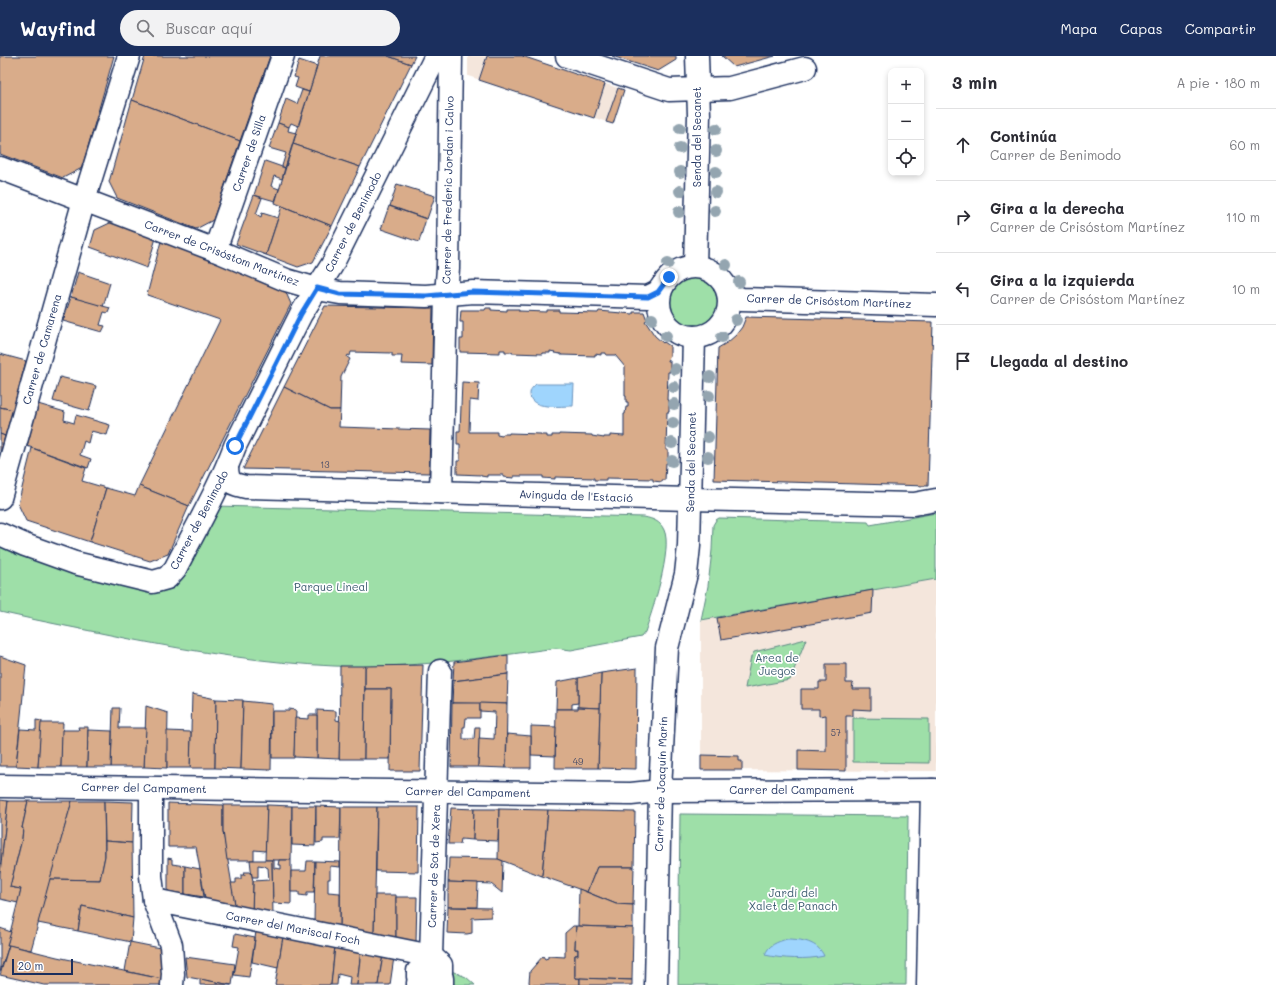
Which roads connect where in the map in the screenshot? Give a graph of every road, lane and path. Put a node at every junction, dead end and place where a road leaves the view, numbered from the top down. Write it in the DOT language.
graph roads {
  1 [pos="129,56"];
  2 [pos="283,56"];
  3 [pos="436,56"];
  4 [pos="451,56"];
  5 [pos="567,56"];
  6 [pos="697,56"];
  7 [pos="805,68"];
  8 [pos="698,89"];
  9 [pos="0,168"];
  10 [pos="84,200"];
  11 [pos="215,250"];
  12 [pos="695,266"];
  13 [pos="663,285"];
  14 [pos="726,286"];
  15 [pos="317,288"];
  16 [pos="446,294"];
  17 [pos="936,305"];
  18 [pos="694,337"];
  19 [pos="227,468"];
  20 [pos="440,492"];
  21 [pos="0,498"];
  22 [pos="690,499"];
  23 [pos="936,500"];
  24 [pos="0,534"];
  25 [pos="683,586"];
  26 [pos="440,671"];
  27 [pos="0,786"];
  28 [pos="152,788"];
  29 [pos="660,790"];
  30 [pos="934,790"];
  31 [pos="436,791"];
  32 [pos="154,900"];
  33 [pos="431,956"];
  34 [pos="172,985"];
  35 [pos="418,985"];
  36 [pos="656,985"];
  37 [pos="928,985"];
  1 -- 10 [label="street, Carrer de Camarena"];
  2 -- 11 [label="street, Carrer de Silla"];
  3 -- 15 [label="street, Carrer de Benimodo"];
  4 -- 16 [label="street, Carrer de Frederic Jordan i Calvo"];
  5 -- 8 [label="street"];
  6 -- 8 [label="street, Senda del Secanet"];
  7 -- 8 [label="street"];
  8 -- 12 [label="street, Senda del Secanet"];
  9 -- 10 [label="street, Carrer de Crisóstom Martínez"];
  10 -- 11 [label="street, Carrer de Crisóstom Martínez"];
  10 -- 21 [label="street, Carrer de Camarena"];
  11 -- 15 [label="street, Carrer de Crisóstom Martínez"];
  12 -- 13 [label="street"];
  12 -- 14 [label="street"];
  13 -- 16 [label="street, Carrer de Crisóstom Martínez"];
  13 -- 18 [label="street"];
  14 -- 17 [label="street, Carrer de Crisóstom Martínez"];
  14 -- 18 [label="street"];
  15 -- 16 [label="street, Carrer de Crisóstom Martínez"];
  15 -- 19 [label="street, Carrer de Benimodo"];
  16 -- 20 [label="street, Carrer de Frederic Jordan i Calvo"];
  18 -- 22 [label="street, Senda del Secanet"];
  19 -- 20 [label="street, Avinguda de l'Estació"];
  19 -- 24 [label="street, Carrer de Benimodo"];
  20 -- 22 [label="street, Avinguda de l'Estació"];
  22 -- 23 [label="street, Avinguda de l'Estació"];
  22 -- 25 [label="street, Senda del Secanet"];
  25 -- 29 [label="street, Carrer de Joaquín Marín"];
  26 -- 31 [label="street, Carrer de Sot de Xera"];
  27 -- 28 [label="street, Carrer del Campament"];
  28 -- 31 [label="street, Carrer del Campament"];
  28 -- 32 [label="street"];
  29 -- 30 [label="street, Carrer del Campament"];
  29 -- 31 [label="street, Carrer del Campament"];
  29 -- 36 [label="street, Carrer de Joaquín Marín"];
  30 -- 37 [label="street"];
  31 -- 33 [label="street, Carrer de Sot de Xera"];
  32 -- 33 [label="street, Carrer del Mariscal Foch"];
  32 -- 34 [label="street"];
  33 -- 35 [label="street"];
}
